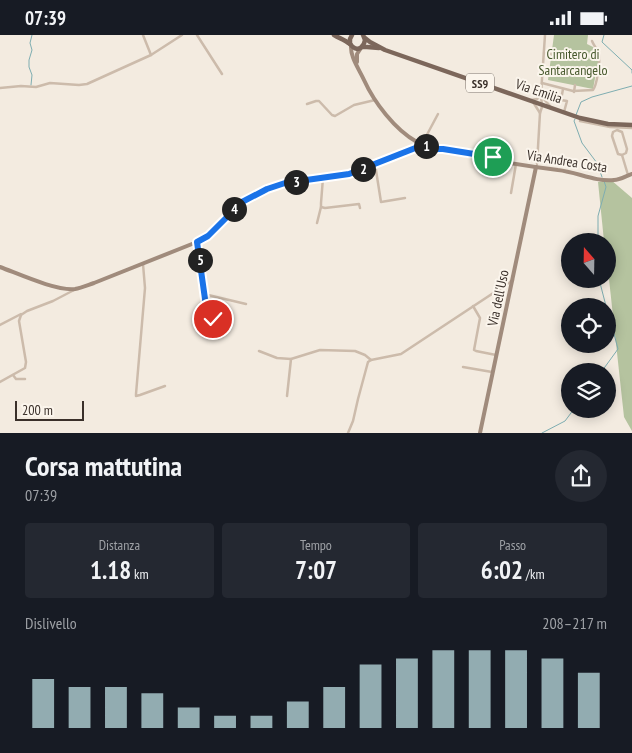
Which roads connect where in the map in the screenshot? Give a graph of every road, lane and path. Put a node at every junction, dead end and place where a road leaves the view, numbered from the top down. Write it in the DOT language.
graph roads {
  1 [pos="142,35"];
  2 [pos="182,35"];
  3 [pos="197,35"];
  4 [pos="334,35"];
  5 [pos="352,35"];
  6 [pos="545,35"];
  7 [pos="364,36"];
  8 [pos="592,41"];
  9 [pos="350,44"];
  10 [pos="362,47"];
  11 [pos="385,50"];
  12 [pos="544,53"];
  13 [pos="552,54"];
  14 [pos="152,55"];
  15 [pos="358,67"];
  16 [pos="222,75"];
  17 [pos="544,84"];
  18 [pos="575,85"];
  19 [pos="0,88"];
  20 [pos="563,89"];
  21 [pos="573,91"];
  22 [pos="541,95"];
  23 [pos="375,100"];
  24 [pos="530,100"];
  25 [pos="307,104"];
  26 [pos="551,107"];
  27 [pos="540,108"];
  28 [pos="566,113"];
  29 [pos="438,114"];
  30 [pos="580,121"];
  31 [pos="632,126"];
  32 [pos="422,145"];
  33 [pos="622,155"];
  34 [pos="375,164"];
  35 [pos="514,164"];
  36 [pos="536,165"];
  37 [pos="630,175"];
  38 [pos="323,178"];
  39 [pos="511,193"];
  40 [pos="405,198"];
  41 [pos="321,207"];
  42 [pos="360,208"];
  43 [pos="317,223"];
  44 [pos="197,242"];
  45 [pos="143,264"];
  46 [pos="0,267"];
  47 [pos="513,280"];
  48 [pos="76,289"];
  49 [pos="204,294"];
  50 [pos="246,304"];
  51 [pos="474,306"];
  52 [pos="27,311"];
  53 [pos="223,321"];
  54 [pos="0,325"];
  55 [pos="260,351"];
  56 [pos="497,355"];
  57 [pos="291,359"];
  58 [pos="371,359"];
  59 [pos="463,367"];
  60 [pos="494,373"];
  61 [pos="13,375"];
  62 [pos="25,379"];
  63 [pos="0,382"];
  64 [pos="165,386"];
  65 [pos="287,396"];
  66 [pos="348,433"];
  67 [pos="480,433"];
  1 -- 14 [label="street"];
  2 -- 14 [label="street"];
  3 -- 16 [label="street"];
  4 -- 9 [label="main road, Via Emilia"];
  5 -- 9 [label="main road"];
  6 -- 12 [label="street"];
  7 -- 10 [label="main road, Via Emilia"];
  7 -- 11 [label="main road, Via Emilia / SS9"];
  8 -- 21 [label="street"];
  9 -- 10 [label="main road, Via Emilia"];
  9 -- 15 [label="street, Via Andrea Costa"];
  10 -- 11 [label="main road, Via Emilia / SS9"];
  10 -- 15 [label="street"];
  11 -- 24 [label="main road, Via Emilia / SS9"];
  12 -- 13 [label="street"];
  12 -- 17 [label="street"];
  14 -- 19 [label="street"];
  15 -- 23 [label="street, Via Andrea Costa"];
  17 -- 20 [label="street"];
  17 -- 22 [label="street"];
  18 -- 21 [label="street"];
  20 -- 21 [label="street"];
  20 -- 28 [label="street"];
  22 -- 24 [label="street"];
  22 -- 26 [label="street"];
  22 -- 27 [label="street"];
  23 -- 25 [label="street"];
  23 -- 32 [label="street, Via Andrea Costa"];
  24 -- 27 [label="main road, Via Emilia / SS9"];
  26 -- 27 [label="main road, Via Emilia / SS9"];
  26 -- 28 [label="main road, Via Emilia / SS9"];
  27 -- 36 [label="street"];
  28 -- 31 [label="main road, Via Emilia / SS9"];
  29 -- 32 [label="street"];
  30 -- 31 [label="street"];
  32 -- 34 [label="street"];
  32 -- 35 [label="street, Via Andrea Costa"];
  33 -- 33 [label="street"];
  33 -- 37 [label="street"];
  34 -- 38 [label="street"];
  34 -- 40 [label="street"];
  35 -- 36 [label="street, Via Andrea Costa"];
  35 -- 39 [label="street"];
  36 -- 37 [label="street, Via Andrea Costa"];
  36 -- 47 [label="street, Via dell'Uso"];
  38 -- 41 [label="street"];
  38 -- 44 [label="street"];
  41 -- 42 [label="street"];
  41 -- 43 [label="street"];
  44 -- 45 [label="street"];
  44 -- 49 [label="street"];
  45 -- 48 [label="street"];
  45 -- 64 [label="street"];
  46 -- 48 [label="street"];
  47 -- 51 [label="street"];
  47 -- 56 [label="street, Via dell'Uso"];
  48 -- 52 [label="street"];
  49 -- 50 [label="street"];
  49 -- 53 [label="street"];
  51 -- 56 [label="street"];
  51 -- 58 [label="street"];
  52 -- 54 [label="street"];
  52 -- 61 [label="street"];
  55 -- 57 [label="street"];
  56 -- 60 [label="street, Via dell'Uso"];
  57 -- 58 [label="street"];
  57 -- 65 [label="street"];
  58 -- 66 [label="street"];
  59 -- 60 [label="street"];
  60 -- 67 [label="street, Via dell'Uso"];
  61 -- 62 [label="street"];
  61 -- 63 [label="street"];
}
